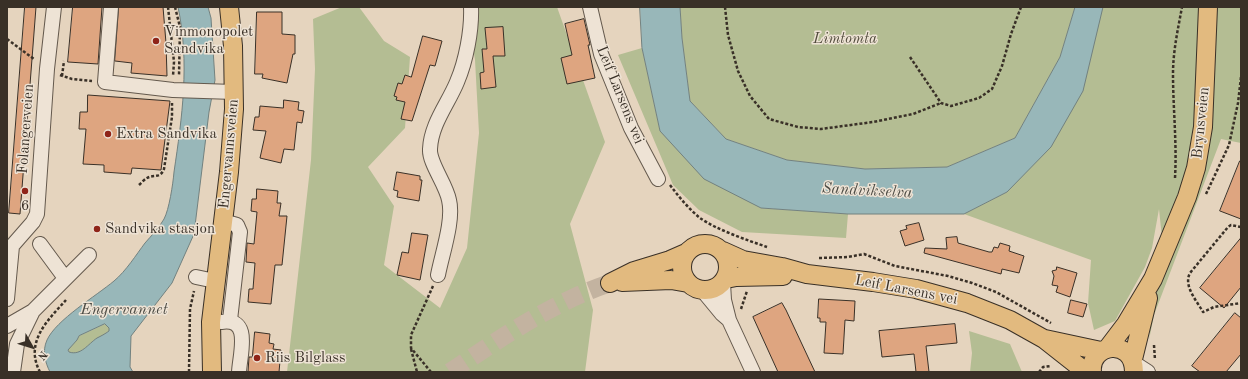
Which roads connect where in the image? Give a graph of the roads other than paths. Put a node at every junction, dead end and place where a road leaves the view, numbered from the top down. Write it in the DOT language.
graph roads {
  1 [pos="54,7"];
  2 [pos="111,7"];
  3 [pos="229,7"];
  4 [pos="471,7"];
  5 [pos="590,7"];
  6 [pos="1208,7"];
  7 [pos="226,92"];
  8 [pos="658,179"];
  9 [pos="223,221"];
  10 [pos="10,243"];
  11 [pos="40,244"];
  12 [pos="723,251"];
  13 [pos="686,253"];
  14 [pos="89,255"];
  15 [pos="807,274"];
  16 [pos="438,275"];
  17 [pos="196,277"];
  18 [pos="65,278"];
  19 [pos="1153,279"];
  20 [pos="215,281"];
  21 [pos="724,281"];
  22 [pos="696,287"];
  23 [pos="7,299"];
  24 [pos="32,311"];
  25 [pos="230,320"];
  26 [pos="729,320"];
  27 [pos="211,322"];
  28 [pos="7,326"];
  29 [pos="1044,339"];
  30 [pos="7,342"];
  31 [pos="1104,350"];
  32 [pos="1137,367"];
  33 [pos="13,372"];
  34 [pos="212,372"];
  35 [pos="239,372"];
  36 [pos="753,372"];
  37 [pos="1086,372"];
  38 [pos="1092,372"];
  1 -- 10 [label="street, Folangerveien"];
  2 -- 7 [label="street"];
  3 -- 7 [label="main road, Engervannsveien"];
  4 -- 16 [label="street"];
  5 -- 8 [label="street, Leif Larsens vei"];
  6 -- 19 [label="main road, Brynsveien"];
  7 -- 9 [label="main road, Engervannsveien"];
  9 -- 20 [label="main road, Engervannsveien"];
  9 -- 25 [label="street"];
  10 -- 23 [label="street, Folangerveien"];
  11 -- 18 [label="street"];
  12 -- 13 [label="main road"];
  12 -- 15 [label="main road, Leif Larsens vei"];
  12 -- 21 [label="main road"];
  13 -- 22 [label="main road"];
  13 -- 22 [label="main road"];
  14 -- 18 [label="street"];
  15 -- 21 [label="main road, Leif Larsens vei"];
  15 -- 29 [label="main road, Leif Larsens vei"];
  17 -- 20 [label="street"];
  18 -- 24 [label="street"];
  19 -- 31 [label="main road, Brynsveien"];
  19 -- 32 [label="main road, Brynsveien"];
  20 -- 27 [label="main road, Engervannsveien"];
  21 -- 22 [label="main road"];
  21 -- 26 [label="street"];
  22 -- 26 [label="street"];
  24 -- 28 [label="street"];
  24 -- 33 [label="street"];
  25 -- 27 [label="street"];
  25 -- 35 [label="street"];
  26 -- 36 [label="street"];
  27 -- 34 [label="main road, Engervannsveien"];
  29 -- 31 [label="main road, Leif Larsens vei"];
  29 -- 37 [label="main road, Leif Larsens vei"];
  30 -- 33 [label="street"];
  31 -- 32 [label="main road, Leif Larsens vei"];
  31 -- 38 [label="main road, Brynsveien"];
}
